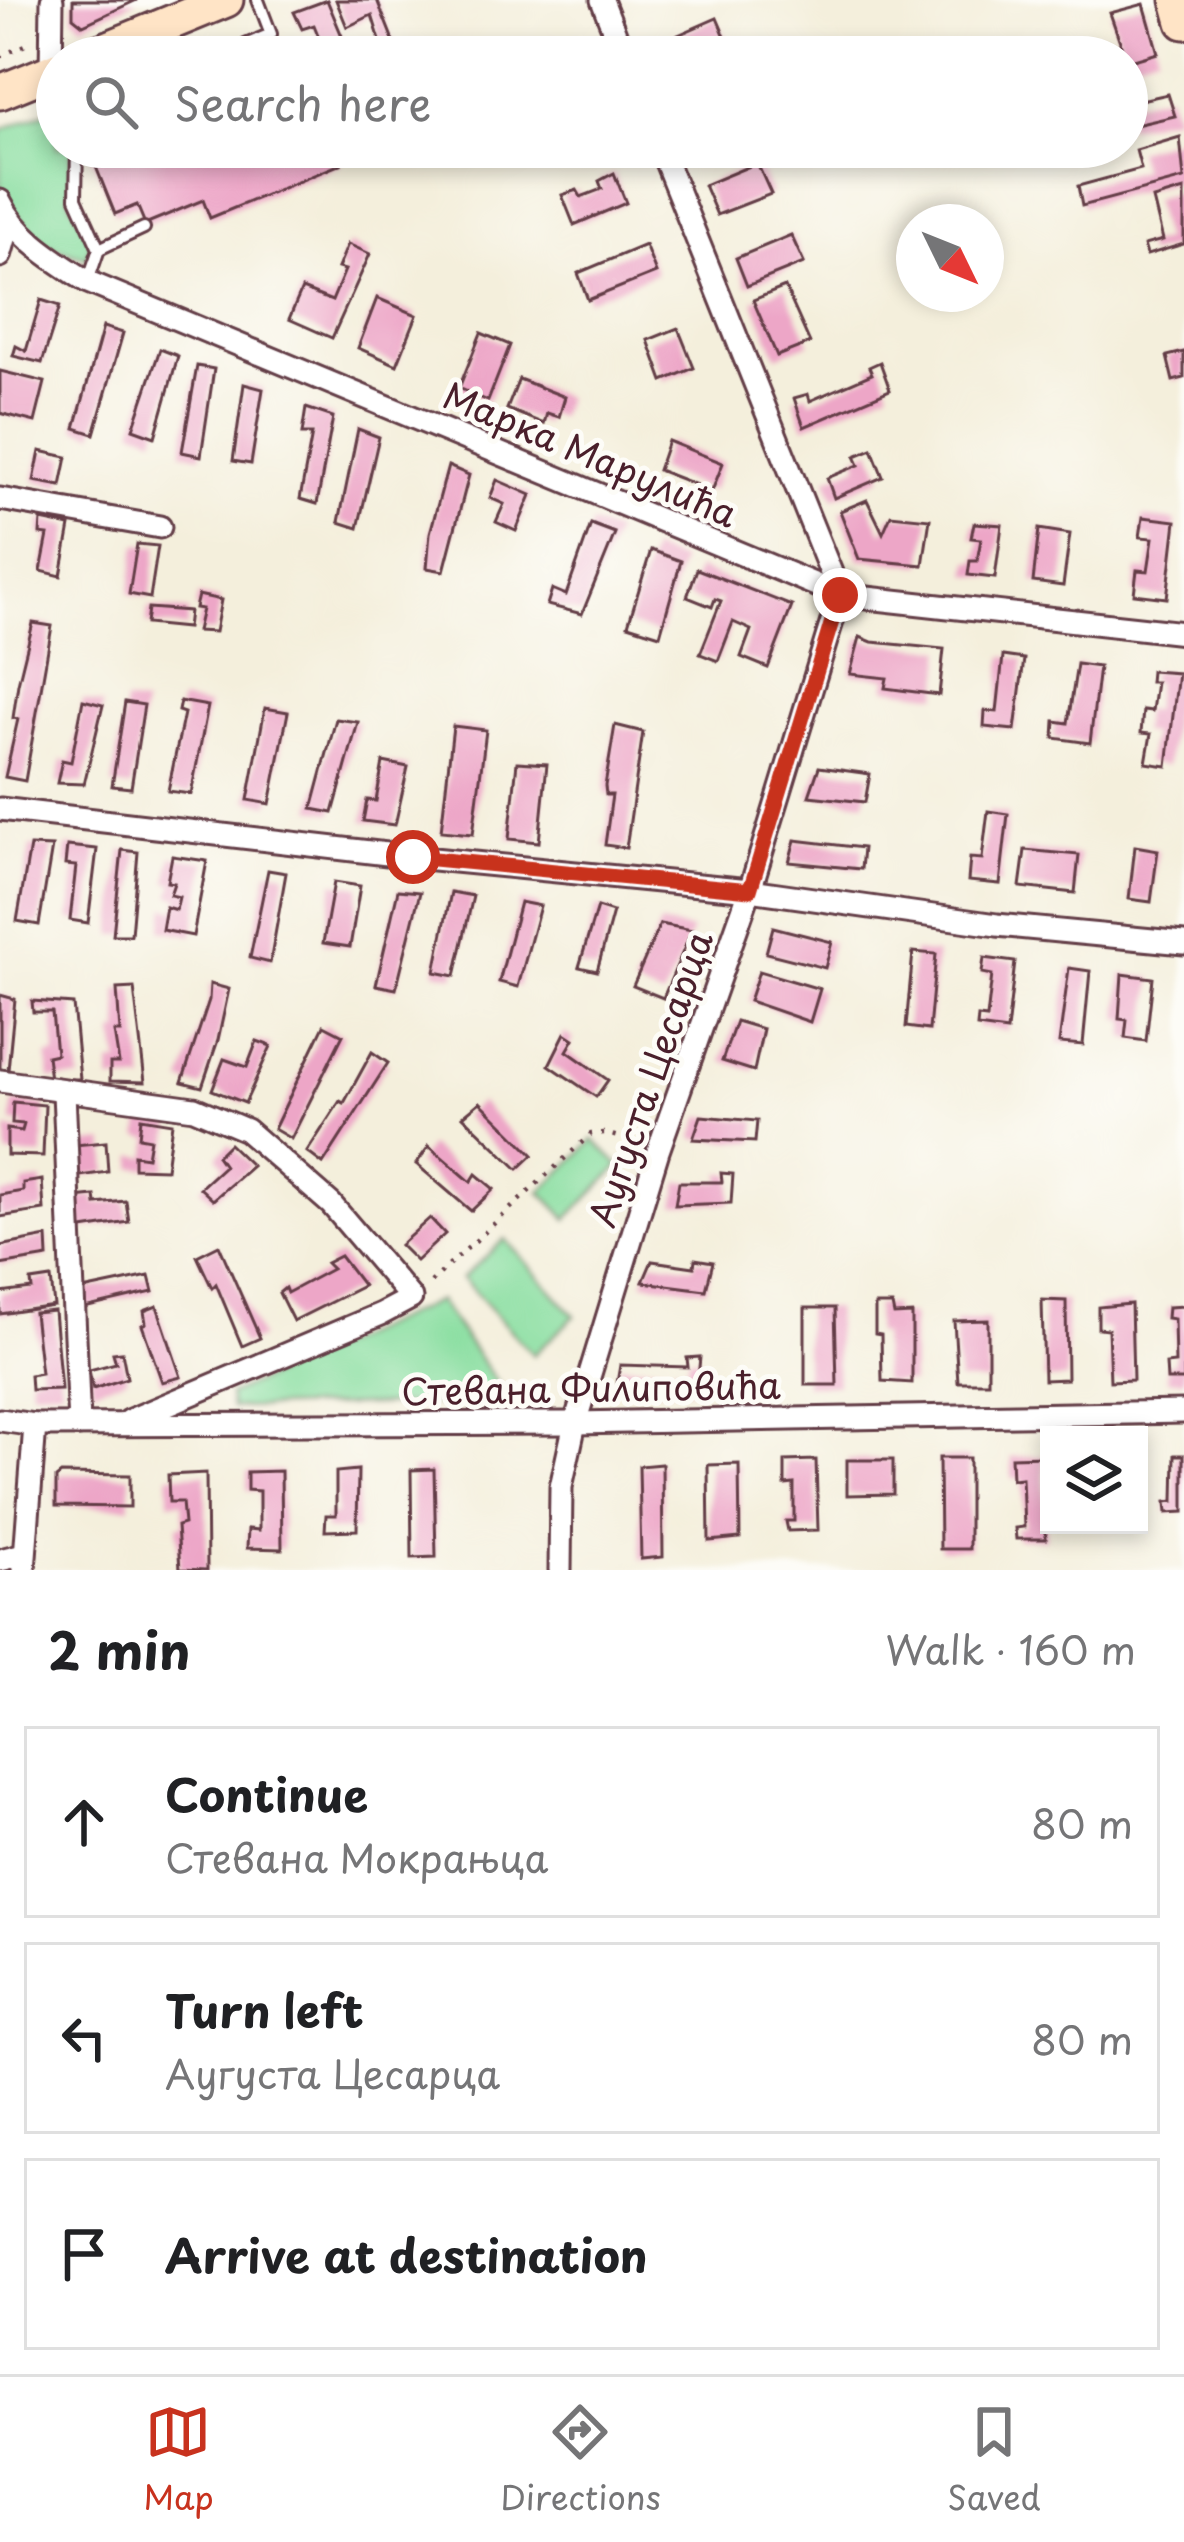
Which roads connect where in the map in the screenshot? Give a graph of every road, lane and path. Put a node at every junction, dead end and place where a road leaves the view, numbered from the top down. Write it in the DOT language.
graph roads {
  1 [pos="52,0"];
  2 [pos="226,0"];
  3 [pos="258,0"];
  4 [pos="602,0"];
  5 [pos="1178,0"];
  6 [pos="1184,22"];
  7 [pos="53,36"];
  8 [pos="138,36"];
  9 [pos="266,36"];
  10 [pos="617,36"];
  11 [pos="36,81"];
  12 [pos="0,92"];
  13 [pos="76,168"];
  14 [pos="669,168"];
  15 [pos="5,211"];
  16 [pos="144,228"];
  17 [pos="99,249"];
  18 [pos="0,256"];
  19 [pos="88,282"];
  20 [pos="0,499"];
  21 [pos="160,527"];
  22 [pos="840,595"];
  23 [pos="1184,634"];
  24 [pos="0,809"];
  25 [pos="750,890"];
  26 [pos="1184,943"];
  27 [pos="0,1081"];
  28 [pos="64,1093"];
  29 [pos="658,1151"];
  30 [pos="411,1298"];
  31 [pos="1184,1412"];
  32 [pos="0,1420"];
  33 [pos="575,1423"];
  34 [pos="35,1425"];
  35 [pos="79,1425"];
  36 [pos="117,1426"];
  37 [pos="0,1561"];
  38 [pos="24,1562"];
  39 [pos="560,1570"];
  1 -- 7 [label="street"];
  2 -- 8 [label="street"];
  3 -- 9 [label="lane"];
  4 -- 10 [label="street"];
  5 -- 6 [label="street"];
  11 -- 12 [label="street"];
  13 -- 17 [label="lane"];
  14 -- 22 [label="street"];
  15 -- 18 [label="street"];
  15 -- 19 [label="street, Марка Марулића"];
  16 -- 17 [label="lane"];
  17 -- 19 [label="lane"];
  19 -- 22 [label="street, Марка Марулића"];
  20 -- 21 [label="street"];
  22 -- 23 [label="street, Марка Марулића"];
  22 -- 25 [label="street, Аугуста Цесарца"];
  24 -- 25 [label="street"];
  25 -- 26 [label="street"];
  25 -- 29 [label="street, Аугуста Цесарца"];
  27 -- 28 [label="street"];
  28 -- 30 [label="street"];
  28 -- 35 [label="street"];
  29 -- 30 [label="path"];
  29 -- 33 [label="street, Аугуста Цесарца"];
  30 -- 36 [label="street"];
  31 -- 33 [label="street, Стевана Филиповића"];
  32 -- 34 [label="street, Стевана Филиповића"];
  33 -- 36 [label="street, Стевана Филиповића"];
  33 -- 39 [label="street, Аугуста Цесарца"];
  34 -- 35 [label="street, Стевана Филиповића"];
  34 -- 38 [label="street"];
  35 -- 36 [label="street, Стевана Филиповића"];
  37 -- 38 [label="street"];
}
